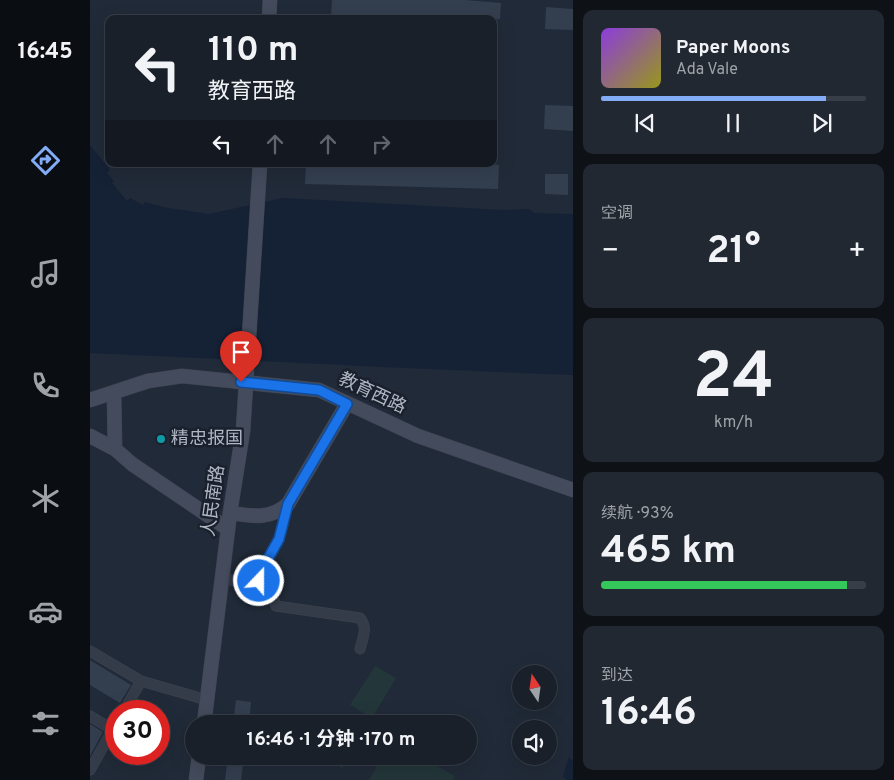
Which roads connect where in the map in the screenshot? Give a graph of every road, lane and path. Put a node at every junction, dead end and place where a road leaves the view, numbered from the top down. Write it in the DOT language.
graph roads {
  1 [pos="270,0"];
  2 [pos="269,15"];
  3 [pos="260,167"];
  4 [pos="114,393"];
  5 [pos="90,400"];
  6 [pos="347,404"];
  7 [pos="90,436"];
  8 [pos="115,449"];
  9 [pos="573,490"];
  10 [pos="288,504"];
  11 [pos="230,512"];
  12 [pos="228,528"];
  13 [pos="223,579"];
  14 [pos="253,581"];
  15 [pos="360,649"];
  16 [pos="90,651"];
  17 [pos="141,681"];
  18 [pos="130,700"];
  19 [pos="207,700"];
  20 [pos="205,715"];
  21 [pos="90,716"];
  22 [pos="105,723"];
  23 [pos="105,743"];
  24 [pos="198,765"];
  25 [pos="90,770"];
  26 [pos="196,780"];
  1 -- 2 [label="main road"];
  3 -- 11 [label="main road, 人民南路, bridge"];
  4 -- 5 [label="main road, 教育西路"];
  4 -- 6 [label="main road, 教育西路"];
  4 -- 8 [label="main road"];
  6 -- 9 [label="main road, 教育西路"];
  6 -- 10 [label="main road"];
  7 -- 8 [label="main road"];
  8 -- 12 [label="main road"];
  10 -- 11 [label="main road"];
  10 -- 14 [label="street"];
  11 -- 12 [label="main road, 人民南路"];
  12 -- 13 [label="main road, 人民南路"];
  13 -- 14 [label="street"];
  13 -- 19 [label="main road, 人民南路"];
  14 -- 15 [label="street"];
  16 -- 17 [label="street"];
  17 -- 18 [label="street"];
  17 -- 19 [label="street"];
  19 -- 20 [label="main road, 人民南路"];
  21 -- 22 [label="street"];
  23 -- 25 [label="street"];
  24 -- 26 [label="main road"];
}
